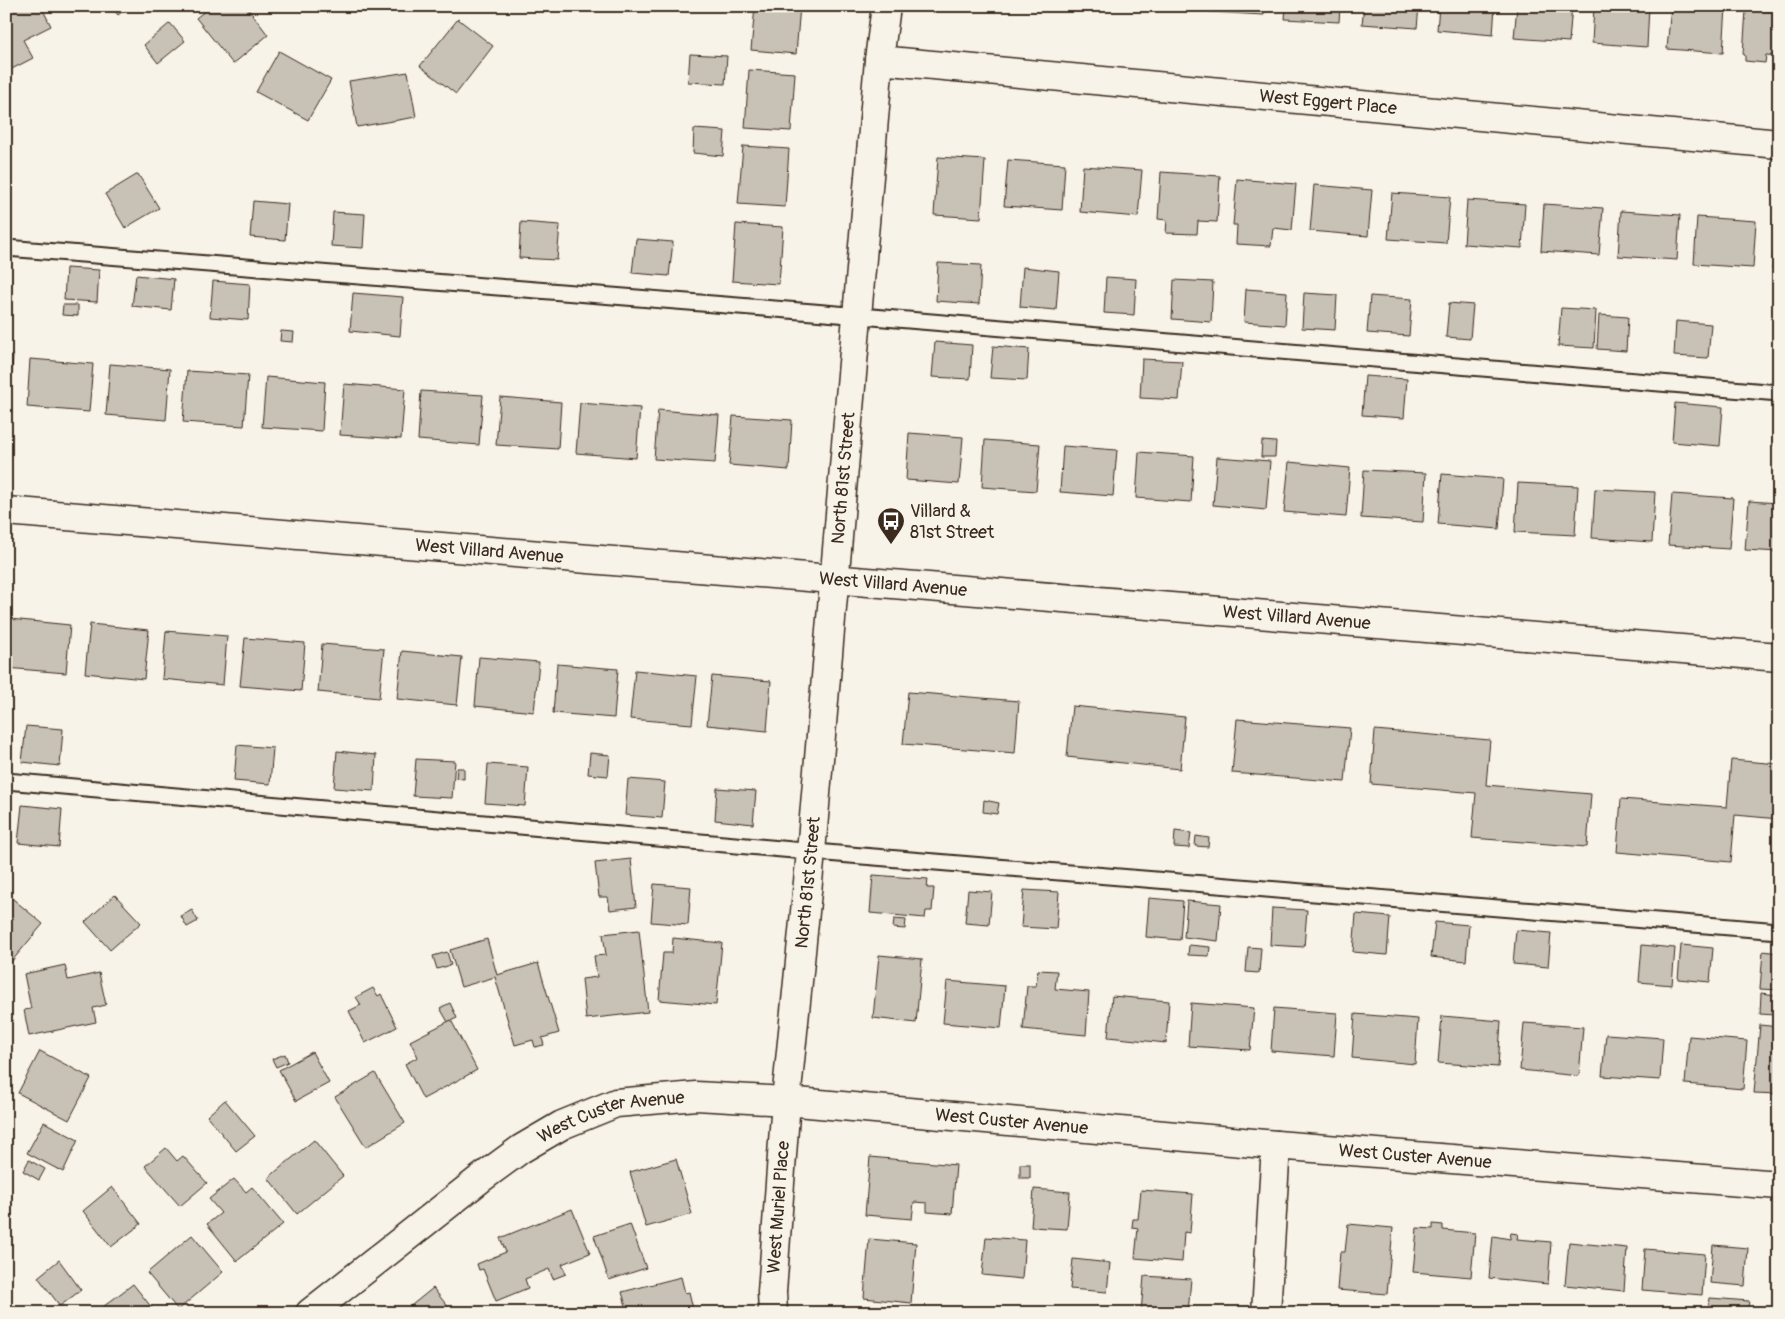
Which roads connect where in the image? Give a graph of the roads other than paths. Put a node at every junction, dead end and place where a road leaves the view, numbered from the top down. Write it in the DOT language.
graph roads {
  1 [pos="886,6"];
  2 [pos="879,60"];
  3 [pos="1779,144"];
  4 [pos="6,248"];
  5 [pos="858,316"];
  6 [pos="1779,393"];
  7 [pos="6,511"];
  8 [pos="835,580"];
  9 [pos="1779,657"];
  10 [pos="6,781"];
  11 [pos="811,852"];
  12 [pos="1779,931"];
  13 [pos="786,1101"];
  14 [pos="1276,1145"];
  15 [pos="1779,1185"];
  16 [pos="310,1313"];
  17 [pos="773,1313"];
  18 [pos="1266,1313"];
  1 -- 2 [label="street, North 81st Street"];
  2 -- 3 [label="street, West Eggert Place"];
  2 -- 5 [label="street, North 81st Street"];
  4 -- 5 [label="lane"];
  5 -- 6 [label="lane"];
  5 -- 8 [label="street, North 81st Street"];
  7 -- 8 [label="street, West Villard Avenue"];
  8 -- 9 [label="street, West Villard Avenue"];
  8 -- 11 [label="street, North 81st Street"];
  10 -- 11 [label="lane"];
  11 -- 12 [label="lane"];
  11 -- 13 [label="street, North 81st Street"];
  13 -- 14 [label="street, West Custer Avenue"];
  13 -- 16 [label="street, West Custer Avenue"];
  13 -- 17 [label="street, West Muriel Place"];
  14 -- 15 [label="street, West Custer Avenue"];
  14 -- 18 [label="street"];
}
